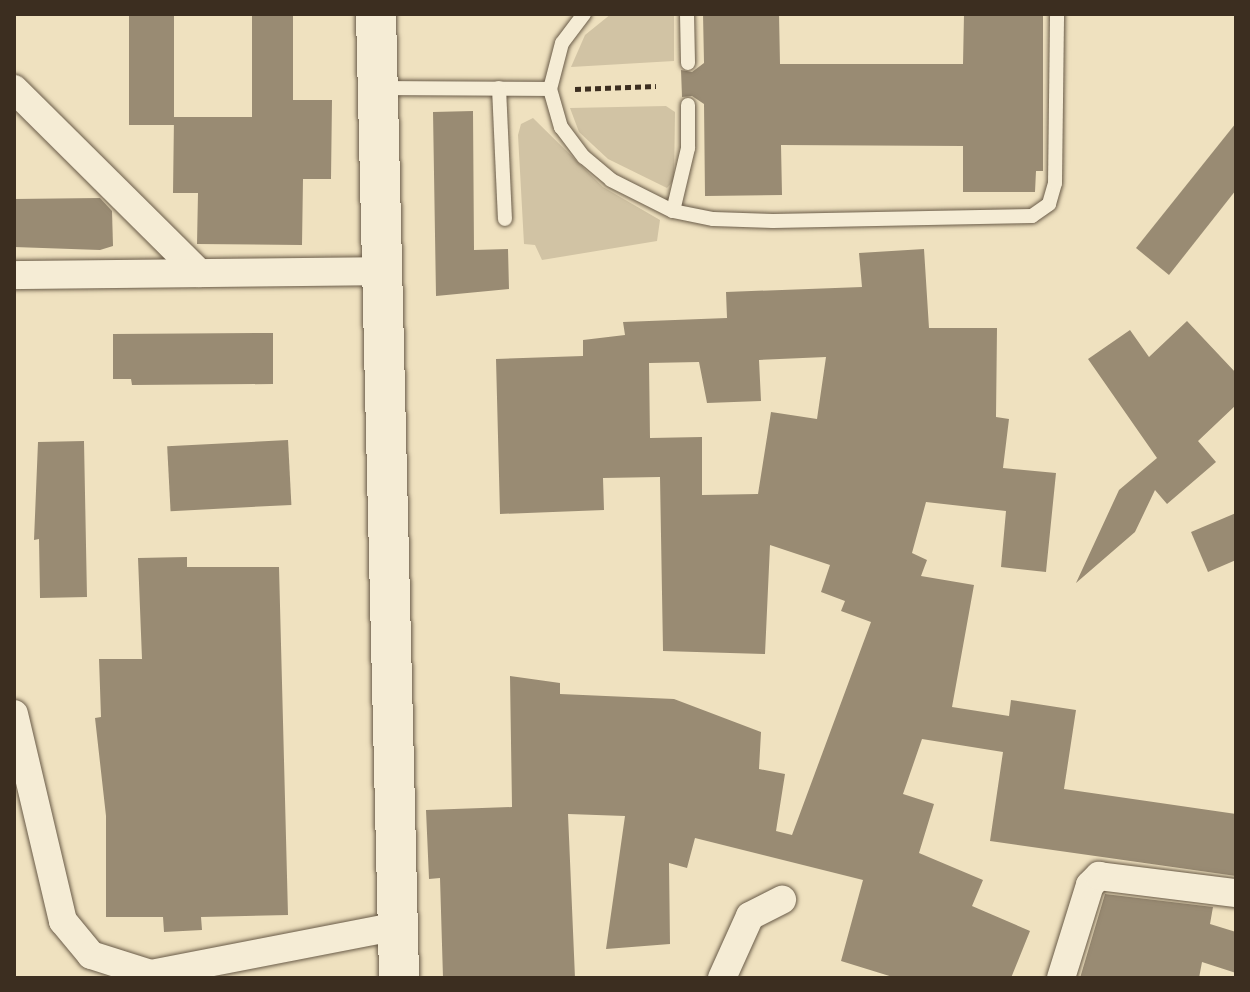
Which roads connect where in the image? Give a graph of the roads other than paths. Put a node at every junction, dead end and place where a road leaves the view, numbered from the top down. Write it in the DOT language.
graph roads {
  1 [pos="376,14"];
  2 [pos="584,14"];
  3 [pos="687,14"];
  4 [pos="1057,14"];
  5 [pos="688,63"];
  6 [pos="378,88"];
  7 [pos="499,88"];
  8 [pos="14,89"];
  9 [pos="550,89"];
  10 [pos="688,105"];
  11 [pos="673,211"];
  12 [pos="505,219"];
  13 [pos="382,271"];
  14 [pos="199,273"];
  15 [pos="14,275"];
  16 [pos="14,714"];
  17 [pos="1236,893"];
  18 [pos="782,900"];
  19 [pos="398,926"];
  20 [pos="399,978"];
  21 [pos="722,978"];
  22 [pos="1061,978"];
  1 -- 6 [label="main road"];
  2 -- 9 [label="lane"];
  3 -- 5 [label="lane"];
  4 -- 11 [label="lane"];
  6 -- 7 [label="lane"];
  6 -- 13 [label="main road"];
  7 -- 9 [label="lane"];
  7 -- 12 [label="lane"];
  8 -- 14 [label="street"];
  9 -- 11 [label="lane"];
  10 -- 11 [label="lane"];
  13 -- 14 [label="street"];
  13 -- 19 [label="main road"];
  14 -- 15 [label="street"];
  16 -- 19 [label="street"];
  17 -- 22 [label="street"];
  18 -- 21 [label="street"];
  19 -- 20 [label="main road"];
}
